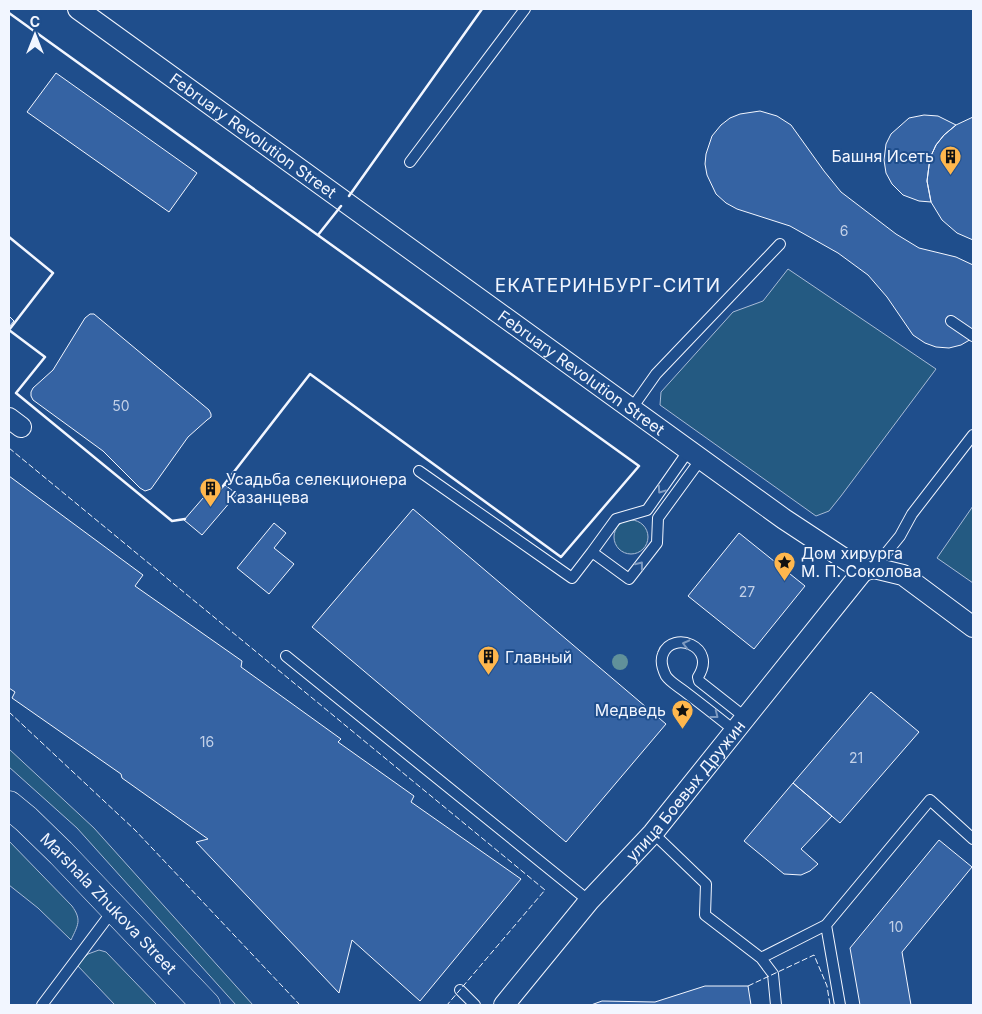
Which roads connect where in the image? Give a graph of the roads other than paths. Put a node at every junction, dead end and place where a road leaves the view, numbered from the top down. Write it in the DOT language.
graph roads {
  1 [pos="78,9"];
  2 [pos="525,9"];
  3 [pos="410,162"];
  4 [pos="780,244"];
  5 [pos="951,321"];
  6 [pos="973,336"];
  7 [pos="632,408"];
  8 [pos="973,435"];
  9 [pos="695,455"];
  10 [pos="418,471"];
  11 [pos="592,552"];
  12 [pos="868,569"];
  13 [pos="973,627"];
  14 [pos="286,656"];
  15 [pos="740,724"];
  16 [pos="9,805"];
  17 [pos="653,833"];
  18 [pos="973,839"];
  19 [pos="589,901"];
  20 [pos="114,908"];
  21 [pos="826,925"];
  22 [pos="761,958"];
  23 [pos="460,990"];
  24 [pos="42,1005"];
  25 [pos="206,1005"];
  26 [pos="475,1005"];
  27 [pos="504,1005"];
  28 [pos="776,1005"];
  29 [pos="840,1005"];
  1 -- 7 [label="street, February Revolution Street"];
  2 -- 3 [label="lane"];
  4 -- 7 [label="lane"];
  5 -- 6 [label="lane"];
  7 -- 9 [label="street, February Revolution Street"];
  8 -- 12 [label="lane"];
  9 -- 11 [label="lane, one-way"];
  11 -- 9 [label="lane, one-way"];
  9 -- 12 [label="street, February Revolution Street"];
  10 -- 11 [label="lane"];
  12 -- 13 [label="street, February Revolution Street"];
  12 -- 15 [label="street, улица Боевых Дружин"];
  14 -- 19 [label="lane"];
  15 -- 15 [label="lane, one-way"];
  15 -- 17 [label="street, улица Боевых Дружин"];
  16 -- 20 [label="street, Marshala Zhukova Street"];
  17 -- 19 [label="street, улица Боевых Дружин"];
  17 -- 22 [label="lane"];
  18 -- 21 [label="lane"];
  19 -- 27 [label="street, улица Боевых Дружин"];
  20 -- 24 [label="lane"];
  20 -- 25 [label="street, Marshala Zhukova Street"];
  21 -- 22 [label="lane"];
  21 -- 29 [label="lane"];
  22 -- 28 [label="lane"];
  23 -- 26 [label="lane"];
}
